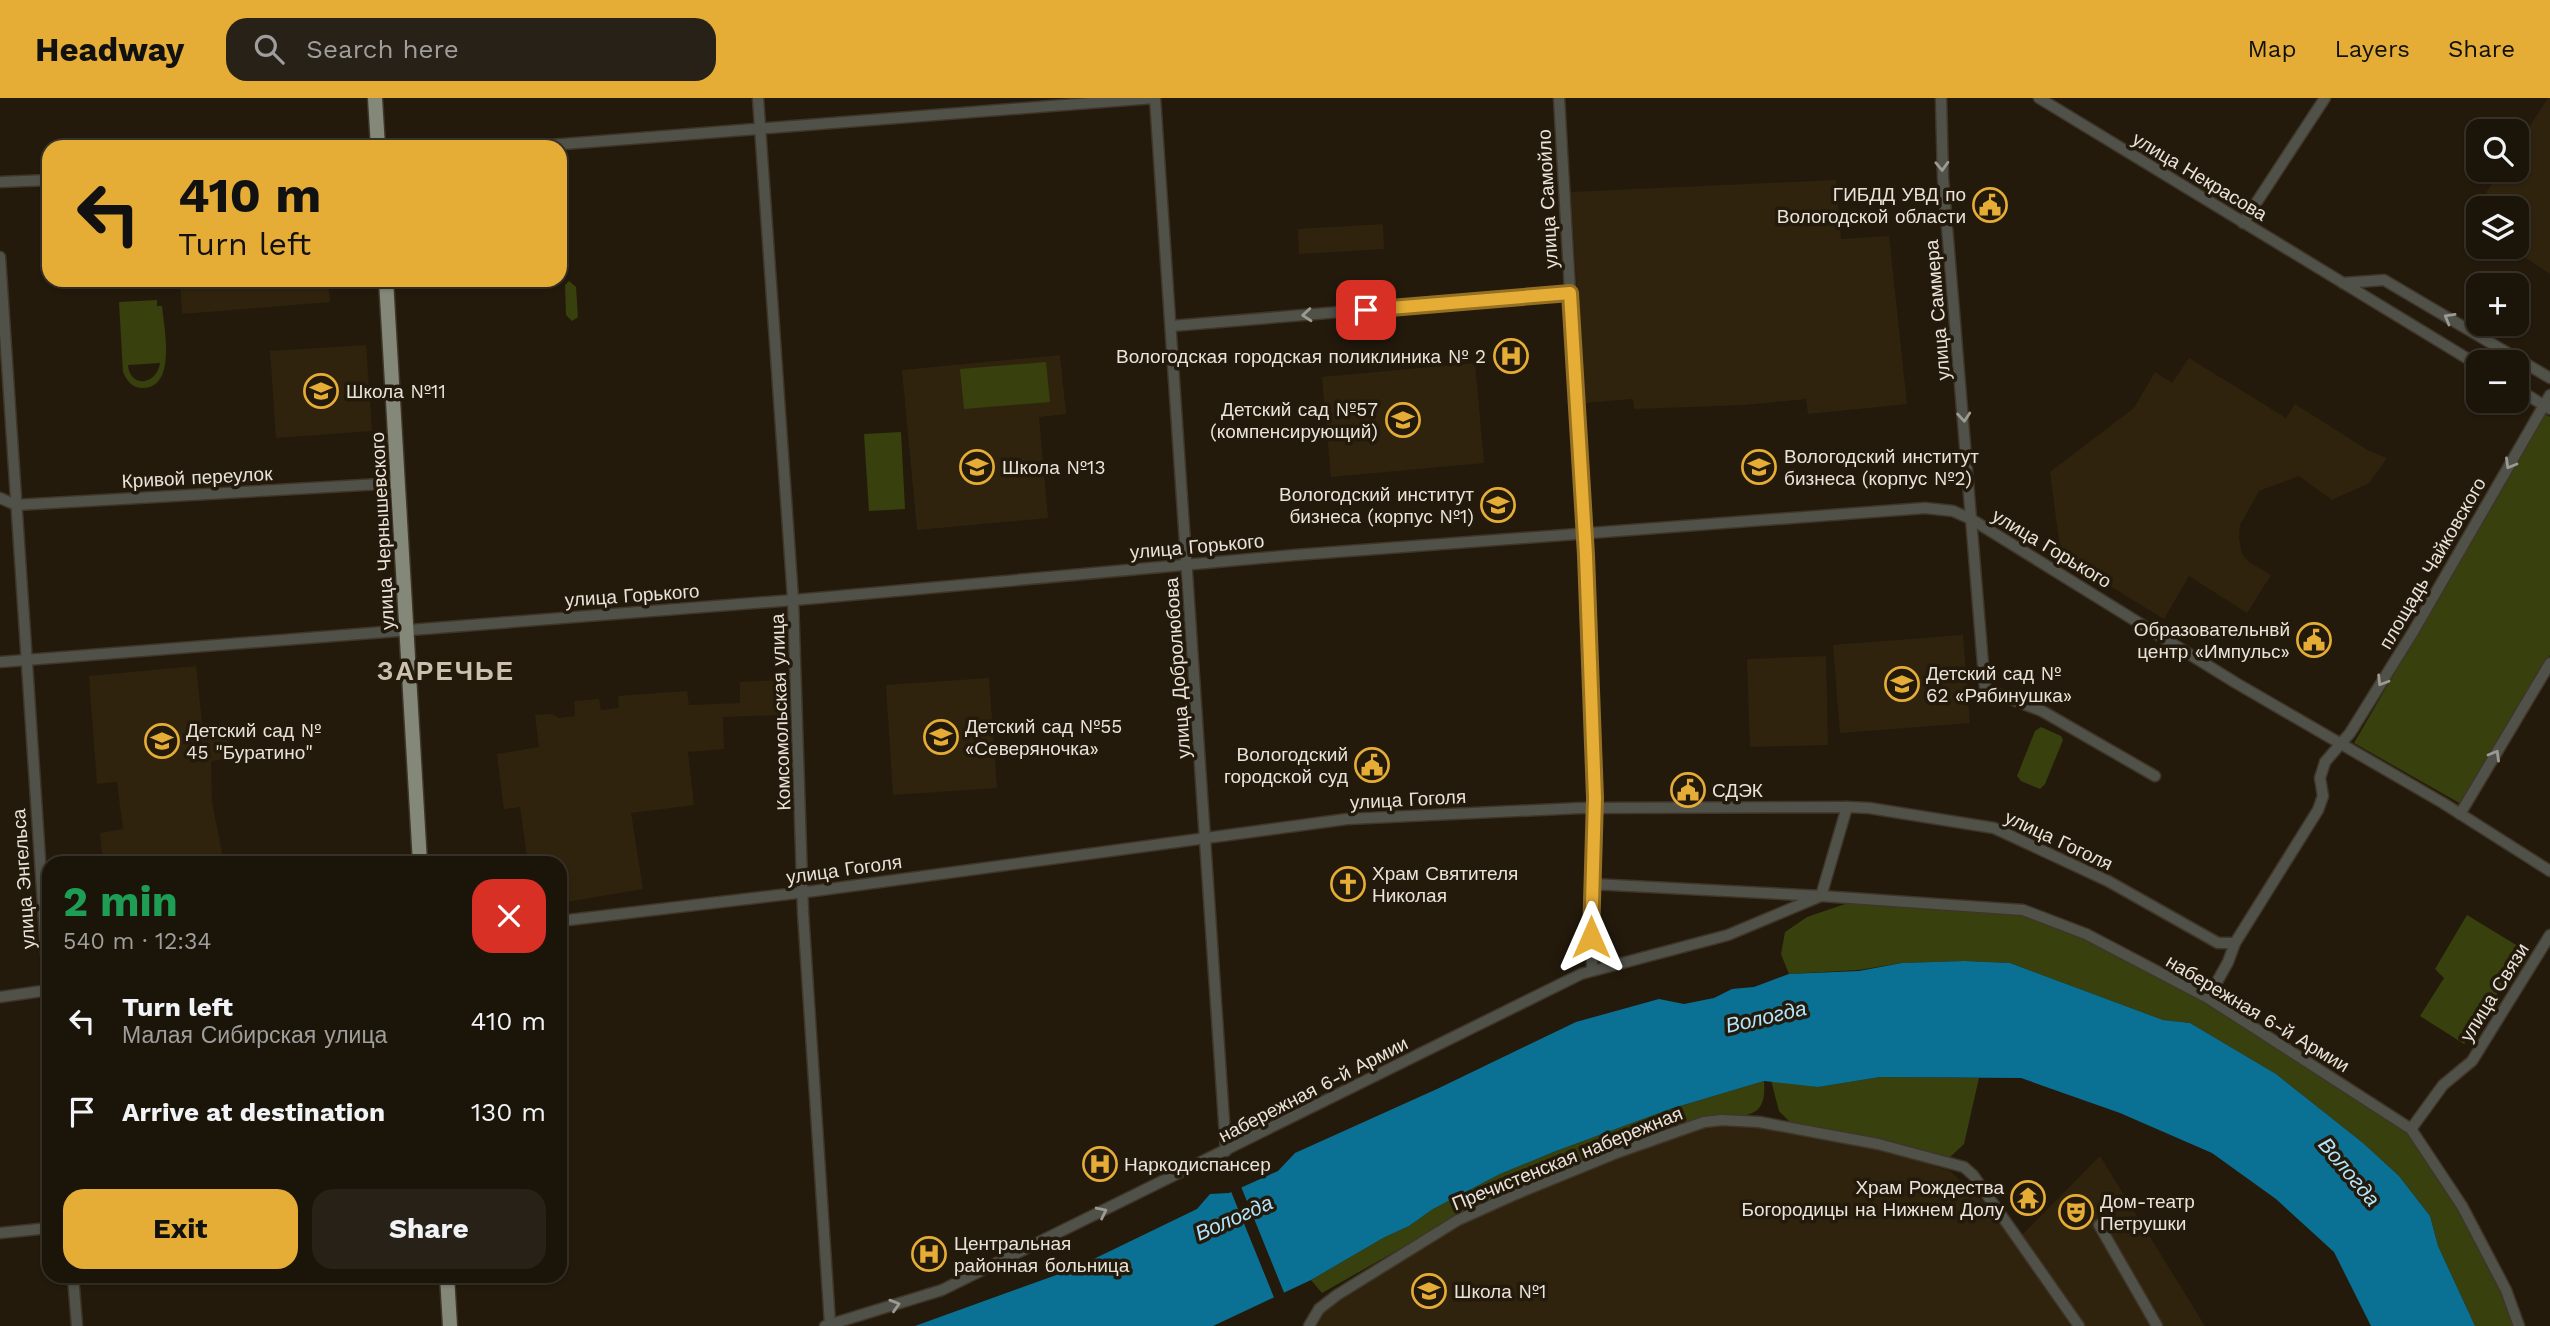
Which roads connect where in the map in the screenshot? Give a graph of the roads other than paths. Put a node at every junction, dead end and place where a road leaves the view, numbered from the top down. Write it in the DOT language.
graph roads {
  1 [pos="375,98"];
  2 [pos="758,98"];
  3 [pos="1155,98"];
  4 [pos="1559,98"];
  5 [pos="1941,98"];
  6 [pos="2039,98"];
  7 [pos="2325,98"];
  8 [pos="760,128"];
  9 [pos="378,140"];
  10 [pos="567,144"];
  11 [pos="42,180"];
  12 [pos="0,182"];
  13 [pos="2243,223"];
  14 [pos="0,257"];
  15 [pos="2343,283"];
  16 [pos="386,287"];
  17 [pos="1570,293"];
  18 [pos="1171,326"];
  19 [pos="2466,358"];
  20 [pos="2550,377"];
  21 [pos="2529,394"];
  22 [pos="2548,403"];
  23 [pos="398,483"];
  24 [pos="0,498"];
  25 [pos="16,505"];
  26 [pos="1971,519"];
  27 [pos="1585,534"];
  28 [pos="1188,564"];
  29 [pos="793,599"];
  30 [pos="407,630"];
  31 [pos="26,660"];
  32 [pos="0,662"];
  33 [pos="2550,663"];
  34 [pos="2339,745"];
  35 [pos="2155,776"];
  36 [pos="1847,807"];
  37 [pos="1595,808"];
  38 [pos="2460,814"];
  39 [pos="1205,838"];
  40 [pos="420,856"];
  41 [pos="2550,871"];
  42 [pos="1592,884"];
  43 [pos="42,891"];
  44 [pos="803,892"];
  45 [pos="1821,895"];
  46 [pos="567,920"];
  47 [pos="2550,935"];
  48 [pos="2235,943"];
  49 [pos="1592,970"];
  50 [pos="42,993"];
  51 [pos="0,997"];
  52 [pos="2208,998"];
  53 [pos="2411,1129"];
  54 [pos="1226,1151"];
  55 [pos="2099,1225"];
  56 [pos="42,1229"];
  57 [pos="0,1233"];
  58 [pos="74,1283"];
  59 [pos="447,1283"];
  60 [pos="827,1325"];
  61 [pos="77,1326"];
  62 [pos="450,1326"];
  63 [pos="1309,1326"];
  64 [pos="2079,1326"];
  65 [pos="2157,1326"];
  66 [pos="2519,1326"];
  1 -- 9 [label="main road"];
  2 -- 8 [label="street, Комсомольская улица"];
  3 -- 8 [label="street"];
  3 -- 18 [label="street, улица Добролюбова"];
  4 -- 17 [label="street, улица Самойло"];
  5 -- 26 [label="street, улица Саммера, one-way"];
  6 -- 13 [label="street, улица Некрасова"];
  7 -- 13 [label="street"];
  8 -- 10 [label="street"];
  8 -- 29 [label="street, Комсомольская улица"];
  11 -- 12 [label="street"];
  13 -- 15 [label="street, улица Некрасова"];
  14 -- 25 [label="street, улица Энгельса"];
  15 -- 19 [label="street, улица Некрасова"];
  20 -- 15 [label="street, one-way"];
  16 -- 23 [label="main road, улица Чернышевского"];
  17 -- 18 [label="street, one-way"];
  17 -- 27 [label="street, улица Самойло"];
  18 -- 28 [label="street, улица Добролюбова"];
  21 -- 22 [label="street"];
  22 -- 34 [label="street, площадь Чайковского, one-way"];
  23 -- 25 [label="street, Кривой переулок"];
  23 -- 30 [label="main road, улица Чернышевского"];
  24 -- 25 [label="street, Кривой переулок"];
  25 -- 31 [label="street, улица Энгельса"];
  26 -- 27 [label="street, улица Горького"];
  26 -- 34 [label="street, улица Горького"];
  26 -- 35 [label="street, улица Саммера"];
  27 -- 28 [label="street, улица Горького"];
  27 -- 37 [label="street, улица Самойло"];
  28 -- 29 [label="street, улица Горького"];
  28 -- 39 [label="street, улица Добролюбова"];
  29 -- 30 [label="street, улица Горького"];
  29 -- 44 [label="street, Комсомольская улица"];
  30 -- 31 [label="street, улица Горького"];
  30 -- 40 [label="main road, улица Чернышевского"];
  31 -- 32 [label="street, улица Горького"];
  31 -- 43 [label="street, улица Энгельса"];
  38 -- 33 [label="street, one-way"];
  34 -- 38 [label="street, улица Горького"];
  34 -- 48 [label="street, площадь Чайковского"];
  36 -- 37 [label="street, улица Гоголя"];
  36 -- 45 [label="street"];
  36 -- 48 [label="street, улица Гоголя"];
  37 -- 39 [label="street, улица Гоголя"];
  37 -- 42 [label="street, улица Самойло"];
  38 -- 41 [label="street, улица Горького"];
  39 -- 44 [label="street, улица Гоголя"];
  39 -- 54 [label="street, улица Добролюбова"];
  42 -- 45 [label="street, набережная 6-й Армии"];
  42 -- 49 [label="street, улица Самойло"];
  44 -- 46 [label="street, улица Гоголя"];
  44 -- 60 [label="street, Комсомольская улица"];
  45 -- 49 [label="street, набережная 6-й Армии"];
  45 -- 52 [label="street, набережная 6-й Армии"];
  47 -- 53 [label="street, улица Связи"];
  48 -- 52 [label="street"];
  49 -- 54 [label="street, набережная 6-й Армии"];
  50 -- 51 [label="street"];
  52 -- 53 [label="street, набережная 6-й Армии"];
  53 -- 66 [label="street, набережная 6-й Армии"];
  60 -- 54 [label="street, набережная 6-й Армии, one-way"];
  55 -- 65 [label="street"];
  56 -- 57 [label="street"];
  58 -- 61 [label="street"];
  59 -- 62 [label="main road"];
  63 -- 64 [label="street, Пречистенская набережная"];
}
